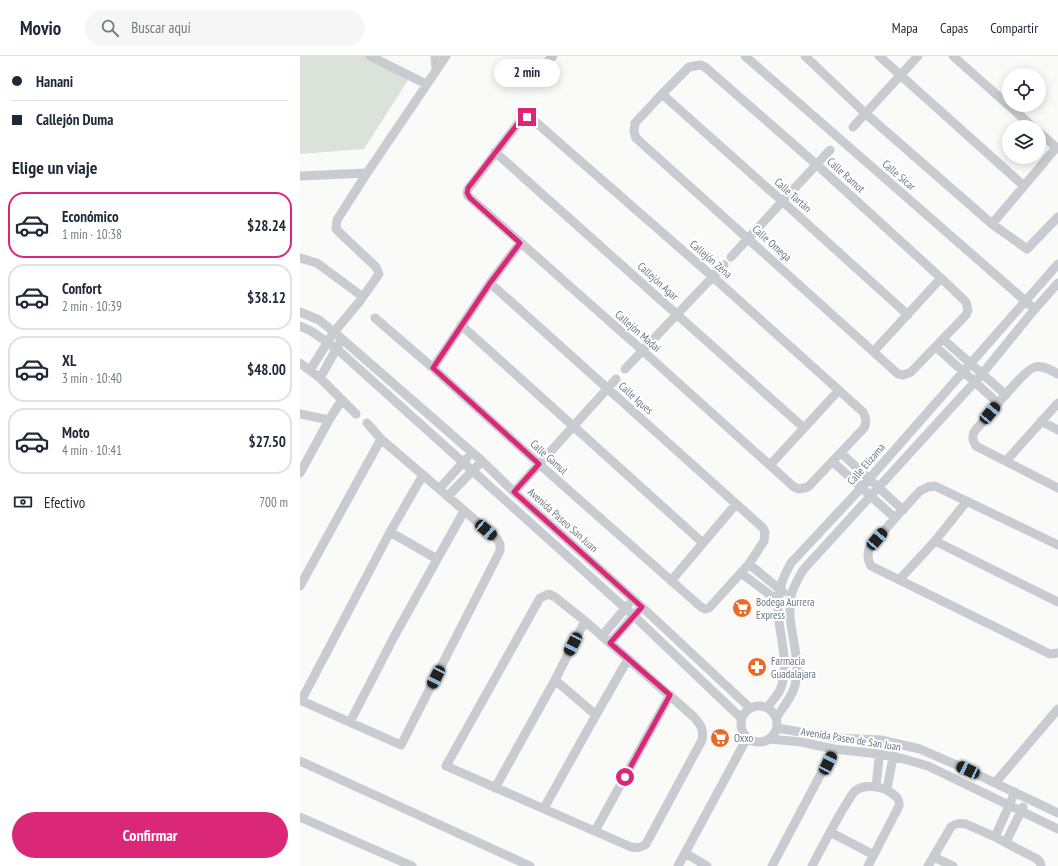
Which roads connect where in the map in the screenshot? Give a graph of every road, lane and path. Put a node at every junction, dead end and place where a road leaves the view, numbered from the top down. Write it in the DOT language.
graph roads {
  1 [pos="370,56"];
  2 [pos="435,56"];
  3 [pos="446,56"];
  4 [pos="805,56"];
  5 [pos="879,56"];
  6 [pos="918,56"];
  7 [pos="954,56"];
  8 [pos="746,57"];
  9 [pos="436,69"];
  10 [pos="900,75"];
  11 [pos="426,84"];
  12 [pos="662,94"];
  13 [pos="865,114"];
  14 [pos="1025,120"];
  15 [pos="853,127"];
  16 [pos="1046,139"];
  17 [pos="1057,149"];
  18 [pos="830,150"];
  19 [pos="495,152"];
  20 [pos="816,164"];
  21 [pos="367,174"];
  22 [pos="300,176"];
  23 [pos="1024,186"];
  24 [pos="782,201"];
  25 [pos="1057,221"];
  26 [pos="992,224"];
  27 [pos="748,238"];
  28 [pos="520,243"];
  29 [pos="731,257"];
  30 [pos="300,258"];
  31 [pos="1058,264"];
  32 [pos="724,265"];
  33 [pos="713,277"];
  34 [pos="941,278"];
  35 [pos="490,283"];
  36 [pos="1058,283"];
  37 [pos="363,297"];
  38 [pos="1025,301"];
  39 [pos="1034,310"];
  40 [pos="300,312"];
  41 [pos="678,315"];
  42 [pos="908,315"];
  43 [pos="375,318"];
  44 [pos="344,322"];
  45 [pos="300,326"];
  46 [pos="461,326"];
  47 [pos="334,332"];
  48 [pos="342,338"];
  49 [pos="944,339"];
  50 [pos="328,341"];
  51 [pos="936,347"];
  52 [pos="337,349"];
  53 [pos="643,351"];
  54 [pos="874,351"];
  55 [pos="300,363"];
  56 [pos="971,363"];
  57 [pos="433,368"];
  58 [pos="625,369"];
  59 [pos="310,370"];
  60 [pos="963,372"];
  61 [pos="982,374"];
  62 [pos="1058,374"];
  63 [pos="320,378"];
  64 [pos="616,379"];
  65 [pos="975,382"];
  66 [pos="608,389"];
  67 [pos="839,390"];
  68 [pos="1006,395"];
  69 [pos="341,401"];
  70 [pos="998,403"];
  71 [pos="1058,403"];
  72 [pos="300,414"];
  73 [pos="356,414"];
  74 [pos="329,420"];
  75 [pos="1041,421"];
  76 [pos="367,423"];
  77 [pos="572,426"];
  78 [pos="804,428"];
  79 [pos="1058,430"];
  80 [pos="381,439"];
  81 [pos="472,453"];
  82 [pos="841,453"];
  83 [pos="482,461"];
  84 [pos="1006,461"];
  85 [pos="463,462"];
  86 [pos="833,462"];
  87 [pos="539,464"];
  88 [pos="770,465"];
  89 [pos="472,470"];
  90 [pos="300,471"];
  91 [pos="422,475"];
  92 [pos="868,479"];
  93 [pos="862,487"];
  94 [pos="879,488"];
  95 [pos="1058,488"];
  96 [pos="439,489"];
  97 [pos="514,492"];
  98 [pos="448,496"];
  99 [pos="872,496"];
  100 [pos="968,501"];
  101 [pos="736,504"];
  102 [pos="903,510"];
  103 [pos="464,511"];
  104 [pos="895,518"];
  105 [pos="390,532"];
  106 [pos="935,540"];
  107 [pos="703,543"];
  108 [pos="1058,545"];
  109 [pos="437,559"];
  110 [pos="749,564"];
  111 [pos="742,573"];
  112 [pos="899,580"];
  113 [pos="671,581"];
  114 [pos="300,586"];
  115 [pos="780,589"];
  116 [pos="791,597"];
  117 [pos="633,599"];
  118 [pos="778,601"];
  119 [pos="1058,602"];
  120 [pos="642,607"];
  121 [pos="625,608"];
  122 [pos="790,610"];
  123 [pos="634,616"];
  124 [pos="585,621"];
  125 [pos="602,636"];
  126 [pos="610,643"];
  127 [pos="1058,653"];
  128 [pos="628,659"];
  129 [pos="555,680"];
  130 [pos="670,695"];
  131 [pos="300,701"];
  132 [pos="750,708"];
  133 [pos="767,708"];
  134 [pos="1058,709"];
  135 [pos="596,715"];
  136 [pos="742,718"];
  137 [pos="776,718"];
  138 [pos="350,722"];
  139 [pos="777,728"];
  140 [pos="747,738"];
  141 [pos="770,738"];
  142 [pos="881,740"];
  143 [pos="896,743"];
  144 [pos="834,749"];
  145 [pos="879,754"];
  146 [pos="893,757"];
  147 [pos="300,761"];
  148 [pos="995,783"];
  149 [pos="876,787"];
  150 [pos="495,788"];
  151 [pos="887,789"];
  152 [pos="1015,792"];
  153 [pos="1028,798"];
  154 [pos="1009,805"];
  155 [pos="544,808"];
  156 [pos="1021,811"];
  157 [pos="1058,813"];
  158 [pos="300,818"];
  159 [pos="1058,829"];
  160 [pos="595,831"];
  161 [pos="830,832"];
  162 [pos="995,836"];
  163 [pos="1006,842"];
  164 [pos="685,853"];
  165 [pos="874,855"];
  166 [pos="934,857"];
  167 [pos="412,866"];
  168 [pos="530,866"];
  169 [pos="678,866"];
  170 [pos="707,866"];
  171 [pos="772,866"];
  172 [pos="812,866"];
  173 [pos="868,866"];
  174 [pos="928,866"];
  175 [pos="953,866"];
  176 [pos="1041,866"];
  1 -- 11 [label="street"];
  2 -- 9 [label="street"];
  3 -- 9 [label="street"];
  4 -- 13 [label="street"];
  5 -- 10 [label="street"];
  6 -- 10 [label="street"];
  7 -- 14 [label="street"];
  8 -- 38 [label="street, Calle Sicar"];
  9 -- 11 [label="street"];
  10 -- 13 [label="street"];
  10 -- 23 [label="street"];
  11 -- 21 [label="street"];
  12 -- 20 [label="street, Calle Ramot"];
  12 -- 24 [label="street, Calle Tartán"];
  12 -- 27 [label="street, Calle Omega"];
  13 -- 15 [label="street"];
  13 -- 26 [label="street"];
  16 -- 17 [label="street"];
  17 -- 23 [label="street"];
  18 -- 20 [label="street"];
  19 -- 28 [label="street, Callejón Madai"];
  19 -- 33 [label="street, Callejón Zena"];
  19 -- 41 [label="street, Callejón Agar"];
  20 -- 24 [label="street"];
  20 -- 34 [label="street, Calle Ramot"];
  21 -- 22 [label="street"];
  21 -- 37 [label="street"];
  23 -- 26 [label="street"];
  24 -- 27 [label="street"];
  24 -- 42 [label="street, Calle Tartán"];
  25 -- 26 [label="street"];
  27 -- 29 [label="street"];
  27 -- 54 [label="street, Calle Omega"];
  28 -- 35 [label="street"];
  28 -- 53 [label="street, Callejón Madai"];
  30 -- 37 [label="street"];
  31 -- 38 [label="street, Calle Elizama"];
  32 -- 33 [label="street"];
  33 -- 41 [label="street"];
  33 -- 67 [label="street, Callejón Zena"];
  34 -- 42 [label="street"];
  34 -- 49 [label="street, Calle Ramot"];
  35 -- 46 [label="street"];
  35 -- 66 [label="street, Calle Iques"];
  36 -- 39 [label="street"];
  37 -- 44 [label="street"];
  38 -- 39 [label="street, Calle Sicar"];
  38 -- 56 [label="street, Calle Elizama"];
  39 -- 61 [label="street"];
  40 -- 47 [label="street, Avenida Paseo San Juan"];
  41 -- 53 [label="street"];
  41 -- 78 [label="street, Callejón Agar"];
  42 -- 54 [label="street"];
  43 -- 57 [label="street, Calle Gamul"];
  44 -- 47 [label="street"];
  44 -- 48 [label="street"];
  45 -- 50 [label="street"];
  46 -- 57 [label="street"];
  46 -- 77 [label="street"];
  47 -- 48 [label="street, Avenida Paseo San Juan"];
  47 -- 50 [label="street"];
  48 -- 52 [label="street"];
  48 -- 81 [label="street, Avenida Paseo San Juan"];
  49 -- 51 [label="street"];
  49 -- 56 [label="street"];
  50 -- 52 [label="street"];
  50 -- 59 [label="street"];
  51 -- 54 [label="street, Calle Omega"];
  51 -- 60 [label="street"];
  52 -- 63 [label="street"];
  52 -- 85 [label="street"];
  53 -- 58 [label="street"];
  53 -- 88 [label="street, Callejón Madai"];
  55 -- 59 [label="street"];
  56 -- 60 [label="street, Calle Elizama"];
  56 -- 61 [label="street"];
  57 -- 87 [label="street, Calle Gamul"];
  59 -- 63 [label="street"];
  60 -- 65 [label="street"];
  60 -- 92 [label="street, Calle Elizama"];
  61 -- 65 [label="street"];
  61 -- 68 [label="street"];
  62 -- 68 [label="street"];
  63 -- 69 [label="street"];
  64 -- 66 [label="street"];
  65 -- 70 [label="street"];
  65 -- 94 [label="street"];
  66 -- 77 [label="street"];
  66 -- 101 [label="street, Calle Iques"];
  67 -- 78 [label="street"];
  67 -- 82 [label="street, Callejón Zena"];
  68 -- 70 [label="street"];
  69 -- 73 [label="street"];
  69 -- 74 [label="street"];
  70 -- 84 [label="street"];
  71 -- 75 [label="street"];
  72 -- 74 [label="street"];
  74 -- 90 [label="street"];
  75 -- 79 [label="street"];
  75 -- 84 [label="street"];
  76 -- 80 [label="street"];
  77 -- 87 [label="street"];
  77 -- 107 [label="street"];
  78 -- 88 [label="street"];
  80 -- 91 [label="street"];
  80 -- 114 [label="street"];
  81 -- 83 [label="street, Avenida Paseo San Juan"];
  81 -- 85 [label="street"];
  82 -- 86 [label="street"];
  82 -- 92 [label="street"];
  83 -- 89 [label="street"];
  83 -- 97 [label="street, Avenida Paseo San Juan"];
  84 -- 95 [label="street"];
  85 -- 89 [label="street"];
  85 -- 96 [label="street"];
  86 -- 88 [label="street, Callejón Madai"];
  86 -- 93 [label="street"];
  87 -- 97 [label="street"];
  87 -- 113 [label="street, Calle Gamul"];
  89 -- 98 [label="street"];
  89 -- 121 [label="street"];
  91 -- 96 [label="street"];
  91 -- 105 [label="street"];
  92 -- 93 [label="street, Calle Elizama"];
  92 -- 94 [label="street"];
  93 -- 99 [label="street"];
  93 -- 115 [label="street, Calle Elizama"];
  94 -- 99 [label="street"];
  94 -- 102 [label="street"];
  96 -- 98 [label="street"];
  97 -- 117 [label="street, Avenida Paseo San Juan"];
  98 -- 103 [label="street"];
  99 -- 104 [label="street"];
  99 -- 116 [label="street"];
  100 -- 102 [label="street"];
  100 -- 106 [label="street"];
  100 -- 108 [label="street"];
  101 -- 107 [label="street"];
  101 -- 110 [label="street, Calle Iques"];
  102 -- 104 [label="street"];
  103 -- 109 [label="street"];
  103 -- 138 [label="street"];
  104 -- 112 [label="street"];
  105 -- 109 [label="street"];
  105 -- 131 [label="street"];
  106 -- 112 [label="street"];
  106 -- 119 [label="street"];
  107 -- 113 [label="street"];
  109 -- 138 [label="street"];
  110 -- 111 [label="street"];
  110 -- 115 [label="street"];
  111 -- 113 [label="street, Calle Gamul"];
  111 -- 118 [label="street"];
  112 -- 127 [label="street"];
  115 -- 116 [label="street"];
  115 -- 118 [label="street, Calle Elizama"];
  116 -- 122 [label="street"];
  117 -- 120 [label="street, Avenida Paseo San Juan"];
  117 -- 121 [label="street"];
  118 -- 122 [label="street"];
  118 -- 133 [label="street, Calle Elizama"];
  120 -- 123 [label="street"];
  120 -- 132 [label="street, Avenida Paseo San Juan"];
  121 -- 123 [label="street"];
  121 -- 125 [label="street"];
  122 -- 137 [label="street"];
  123 -- 126 [label="street"];
  123 -- 136 [label="street"];
  124 -- 125 [label="street"];
  124 -- 129 [label="street"];
  124 -- 150 [label="street"];
  125 -- 126 [label="street"];
  126 -- 128 [label="street"];
  128 -- 130 [label="street"];
  128 -- 135 [label="street"];
  129 -- 135 [label="street"];
  129 -- 150 [label="street"];
  130 -- 160 [label="street"];
  130 -- 160 [label="street"];
  131 -- 138 [label="street"];
  132 -- 133 [label="street"];
  132 -- 136 [label="street"];
  133 -- 137 [label="street"];
  134 -- 148 [label="street"];
  135 -- 155 [label="street"];
  136 -- 140 [label="street"];
  137 -- 139 [label="street"];
  139 -- 141 [label="street"];
  139 -- 142 [label="street, Avenida Paseo de San Juan"];
  140 -- 141 [label="street"];
  140 -- 164 [label="street"];
  141 -- 144 [label="street, Avenida Paseo de San Juan"];
  142 -- 143 [label="street, Avenida Paseo de San Juan"];
  142 -- 145 [label="street"];
  143 -- 146 [label="street"];
  143 -- 148 [label="street, Avenida Paseo de San Juan"];
  144 -- 145 [label="street, Avenida Paseo de San Juan"];
  144 -- 171 [label="street"];
  145 -- 146 [label="street, Avenida Paseo de San Juan"];
  145 -- 149 [label="street"];
  146 -- 151 [label="street"];
  146 -- 154 [label="street, Avenida Paseo de San Juan"];
  147 -- 168 [label="street"];
  148 -- 152 [label="street, Avenida Paseo de San Juan"];
  149 -- 151 [label="street"];
  149 -- 161 [label="street"];
  150 -- 155 [label="street"];
  151 -- 165 [label="street"];
  152 -- 153 [label="street, Avenida Paseo de San Juan"];
  152 -- 154 [label="street"];
  153 -- 156 [label="street"];
  153 -- 157 [label="street, Avenida Paseo de San Juan"];
  154 -- 156 [label="street, Avenida Paseo de San Juan"];
  154 -- 162 [label="street"];
  155 -- 160 [label="street"];
  156 -- 159 [label="street, Avenida Paseo de San Juan"];
  156 -- 163 [label="street"];
  158 -- 167 [label="street"];
  161 -- 165 [label="street"];
  161 -- 172 [label="street"];
  162 -- 163 [label="street"];
  162 -- 166 [label="street"];
  163 -- 176 [label="street"];
  164 -- 169 [label="street"];
  164 -- 170 [label="street"];
  165 -- 173 [label="street"];
  166 -- 174 [label="street"];
  166 -- 175 [label="street"];
}
